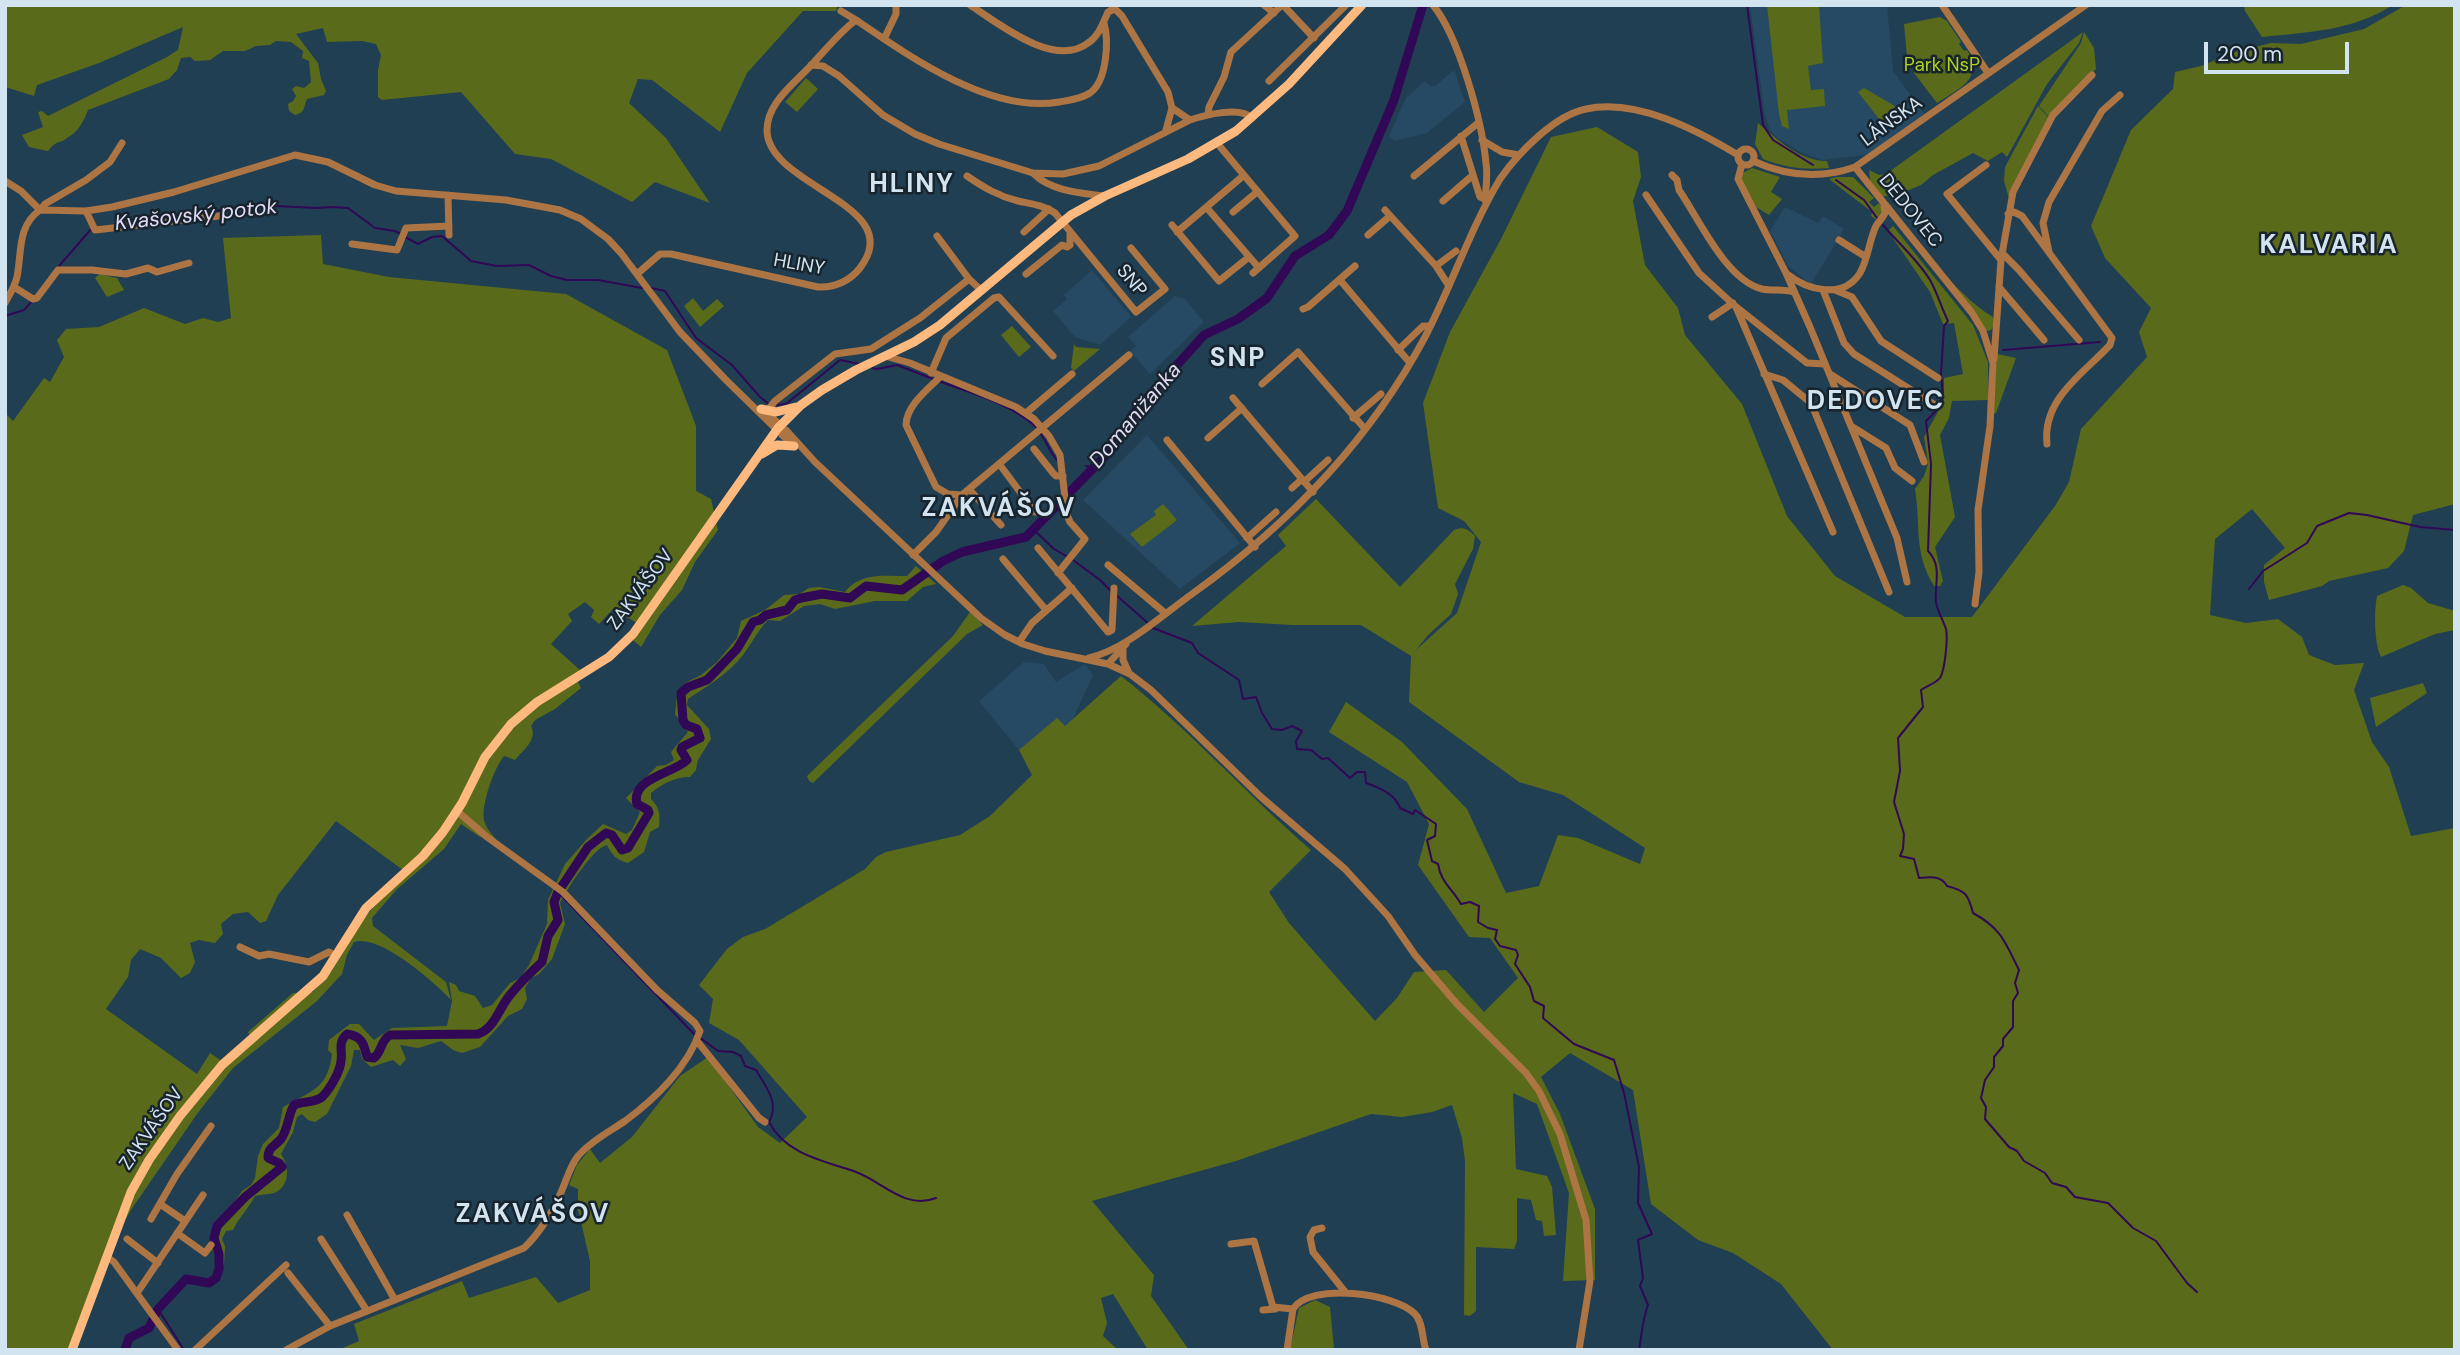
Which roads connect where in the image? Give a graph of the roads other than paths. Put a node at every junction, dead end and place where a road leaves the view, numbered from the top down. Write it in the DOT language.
graph roads {
  1 [pos="896,5"];
  2 [pos="970,5"];
  3 [pos="1264,5"];
  4 [pos="1283,5"];
  5 [pos="1346,5"];
  6 [pos="1362,5"];
  7 [pos="2087,5"];
  8 [pos="1433,6"];
  9 [pos="1113,7"];
  10 [pos="841,10"];
  11 [pos="1945,11"];
  12 [pos="1958,11"];
  13 [pos="1274,13"];
  14 [pos="856,20"];
  15 [pos="1104,23"];
  16 [pos="1314,38"];
  17 [pos="884,39"];
  18 [pos="811,65"];
  19 [pos="1988,73"];
  20 [pos="2092,75"];
  21 [pos="1269,80"];
  22 [pos="2120,95"];
  23 [pos="1172,108"];
  24 [pos="1208,114"];
  25 [pos="1252,118"];
  26 [pos="1190,120"];
  27 [pos="1478,123"];
  28 [pos="1166,130"];
  29 [pos="1461,136"];
  30 [pos="1482,140"];
  31 [pos="122,143"];
  32 [pos="1217,143"];
  33 [pos="1519,155"];
  34 [pos="1738,155"];
  35 [pos="1753,161"];
  36 [pos="1742,164"];
  37 [pos="1986,165"];
  38 [pos="1855,167"];
  39 [pos="1033,173"];
  40 [pos="1672,174"];
  41 [pos="1473,175"];
  42 [pos="967,176"];
  43 [pos="1244,176"];
  44 [pos="1414,176"];
  45 [pos="5,181"];
  46 [pos="1257,192"];
  47 [pos="2013,192"];
  48 [pos="448,195"];
  49 [pos="1646,195"];
  50 [pos="1105,196"];
  51 [pos="1485,199"];
  52 [pos="1443,201"];
  53 [pos="1883,204"];
  54 [pos="1207,208"];
  55 [pos="1484,208"];
  56 [pos="1049,209"];
  57 [pos="39,210"];
  58 [pos="86,211"];
  59 [pos="1233,212"];
  60 [pos="2008,214"];
  61 [pos="219,216"];
  62 [pos="2022,216"];
  63 [pos="1062,222"];
  64 [pos="1172,225"];
  65 [pos="449,226"];
  66 [pos="1024,232"];
  67 [pos="1177,232"];
  68 [pos="1070,233"];
  69 [pos="449,235"];
  70 [pos="1368,235"];
  71 [pos="937,236"];
  72 [pos="1839,240"];
  73 [pos="352,244"];
  74 [pos="1131,248"];
  75 [pos="1456,251"];
  76 [pos="2049,253"];
  77 [pos="1249,257"];
  78 [pos="1866,257"];
  79 [pos="2001,257"];
  80 [pos="189,263"];
  81 [pos="1355,266"];
  82 [pos="1436,267"];
  83 [pos="637,274"];
  84 [pos="1026,274"];
  85 [pos="1786,274"];
  86 [pos="969,279"];
  87 [pos="1340,280"];
  88 [pos="1853,281"];
  89 [pos="1449,286"];
  90 [pos="1998,286"];
  91 [pos="14,288"];
  92 [pos="981,290"];
  93 [pos="1823,290"];
  94 [pos="1833,290"];
  95 [pos="1794,292"];
  96 [pos="1852,297"];
  97 [pos="5,303"];
  98 [pos="1734,305"];
  99 [pos="1303,309"];
  100 [pos="1712,317"];
  101 [pos="1753,320"];
  102 [pos="1430,326"];
  103 [pos="1744,326"];
  104 [pos="1997,328"];
  105 [pos="1983,331"];
  106 [pos="2044,340"];
  107 [pos="2079,340"];
  108 [pos="914,342"];
  109 [pos="1398,350"];
  110 [pos="1129,355"];
  111 [pos="885,356"];
  112 [pos="1053,356"];
  113 [pos="910,363"];
  114 [pos="1410,363"];
  115 [pos="1993,363"];
  116 [pos="1825,364"];
  117 [pos="931,373"];
  118 [pos="1829,373"];
  119 [pos="1072,374"];
  120 [pos="1764,374"];
  121 [pos="1938,378"];
  122 [pos="937,380"];
  123 [pos="1262,384"];
  124 [pos="1381,394"];
  125 [pos="1233,398"];
  126 [pos="751,402"];
  127 [pos="801,405"];
  128 [pos="1935,405"];
  129 [pos="1242,408"];
  130 [pos="764,410"];
  131 [pos="1026,413"];
  132 [pos="1353,418"];
  133 [pos="1851,426"];
  134 [pos="778,428"];
  135 [pos="1365,429"];
  136 [pos="1041,430"];
  137 [pos="1208,438"];
  138 [pos="1167,440"];
  139 [pos="2047,444"];
  140 [pos="794,446"];
  141 [pos="1034,449"];
  142 [pos="758,457"];
  143 [pos="1328,460"];
  144 [pos="815,462"];
  145 [pos="1924,462"];
  146 [pos="1000,465"];
  147 [pos="1063,476"];
  148 [pos="1303,481"];
  149 [pos="1912,481"];
  150 [pos="1292,488"];
  151 [pos="969,489"];
  152 [pos="1314,492"];
  153 [pos="962,495"];
  154 [pos="1035,512"];
  155 [pos="1276,512"];
  156 [pos="1001,525"];
  157 [pos="1833,532"];
  158 [pos="1247,538"];
  159 [pos="1255,547"];
  160 [pos="1038,548"];
  161 [pos="914,555"];
  162 [pos="1003,559"];
  163 [pos="1108,565"];
  164 [pos="1058,573"];
  165 [pos="1907,582"];
  166 [pos="1072,588"];
  167 [pos="1114,588"];
  168 [pos="1889,592"];
  169 [pos="1975,604"];
  170 [pos="1046,610"];
  171 [pos="1165,613"];
  172 [pos="1129,639"];
  173 [pos="1019,642"];
  174 [pos="1124,647"];
  175 [pos="1114,649"];
  176 [pos="1085,659"];
  177 [pos="1108,664"];
  178 [pos="1129,674"];
  179 [pos="457,811"];
  180 [pos="240,947"];
  181 [pos="336,956"];
  182 [pos="698,1038"];
  183 [pos="765,1122"];
  184 [pos="211,1126"];
  185 [pos="203,1195"];
  186 [pos="160,1204"];
  187 [pos="347,1215"];
  188 [pos="151,1219"];
  189 [pos="185,1221"];
  190 [pos="1322,1228"];
  191 [pos="177,1233"];
  192 [pos="127,1239"];
  193 [pos="321,1239"];
  194 [pos="1231,1244"];
  195 [pos="211,1245"];
  196 [pos="107,1257"];
  197 [pos="158,1263"];
  198 [pos="137,1293"];
  199 [pos="1346,1293"];
  200 [pos="395,1300"];
  201 [pos="1275,1309"];
  202 [pos="1293,1309"];
  203 [pos="1262,1310"];
  204 [pos="367,1311"];
  205 [pos="330,1326"];
  206 [pos="72,1350"];
  207 [pos="178,1350"];
  208 [pos="195,1350"];
  209 [pos="286,1350"];
  210 [pos="1287,1350"];
  211 [pos="1426,1350"];
  212 [pos="1579,1350"];
  1 -- 17 [label="street"];
  2 -- 15 [label="street"];
  3 -- 13 [label="street"];
  4 -- 13 [label="street"];
  4 -- 16 [label="street"];
  5 -- 16 [label="street"];
  6 -- 25 [label="main road"];
  7 -- 19 [label="street, LÁNSKA"];
  8 -- 27 [label="street"];
  9 -- 15 [label="street"];
  9 -- 23 [label="street"];
  10 -- 14 [label="street"];
  11 -- 12 [label="street"];
  11 -- 19 [label="street"];
  13 -- 24 [label="street"];
  14 -- 17 [label="street"];
  14 -- 18 [label="street, HLINY"];
  15 -- 17 [label="street"];
  16 -- 21 [label="street"];
  18 -- 39 [label="street"];
  18 -- 83 [label="street, HLINY"];
  19 -- 38 [label="street, LÁNSKA"];
  20 -- 47 [label="street, DEDOVEC"];
  22 -- 76 [label="street"];
  23 -- 26 [label="street"];
  23 -- 28 [label="street"];
  24 -- 25 [label="street"];
  24 -- 26 [label="street"];
  25 -- 32 [label="main road"];
  26 -- 28 [label="street"];
  27 -- 29 [label="street"];
  27 -- 30 [label="street"];
  28 -- 39 [label="street"];
  29 -- 41 [label="street"];
  29 -- 44 [label="street"];
  30 -- 33 [label="street"];
  30 -- 51 [label="street"];
  31 -- 57 [label="street"];
  32 -- 43 [label="street"];
  32 -- 50 [label="main road"];
  33 -- 34 [label="street, DEDOVEC"];
  33 -- 55 [label="street"];
  34 -- 35 [label="street, DEDOVEC"];
  34 -- 36 [label="street"];
  35 -- 36 [label="street"];
  35 -- 38 [label="street, DEDOVEC"];
  36 -- 85 [label="street"];
  37 -- 79 [label="street"];
  38 -- 53 [label="street, DEDOVEC"];
  39 -- 50 [label="street"];
  40 -- 95 [label="street"];
  41 -- 51 [label="street"];
  41 -- 52 [label="street"];
  42 -- 56 [label="street"];
  43 -- 46 [label="street"];
  43 -- 54 [label="street"];
  45 -- 57 [label="street"];
  46 -- 59 [label="street"];
  46 -- 77 [label="street"];
  47 -- 60 [label="street, DEDOVEC"];
  47 -- 62 [label="street"];
  48 -- 58 [label="street"];
  48 -- 65 [label="street"];
  48 -- 83 [label="street"];
  49 -- 98 [label="street"];
  50 -- 63 [label="main road"];
  51 -- 55 [label="street"];
  53 -- 78 [label="street, DEDOVEC"];
  53 -- 105 [label="street, DEDOVEC"];
  54 -- 67 [label="street"];
  54 -- 77 [label="street"];
  55 -- 89 [label="street"];
  56 -- 63 [label="street"];
  56 -- 66 [label="street"];
  57 -- 58 [label="street"];
  57 -- 91 [label="street"];
  58 -- 61 [label="street"];
  60 -- 62 [label="street"];
  60 -- 79 [label="street, DEDOVEC"];
  62 -- 76 [label="street"];
  63 -- 68 [label="street, SNP"];
  63 -- 92 [label="main road"];
  64 -- 67 [label="street"];
  65 -- 69 [label="street"];
  65 -- 73 [label="street"];
  67 -- 77 [label="street"];
  68 -- 74 [label="street, SNP"];
  68 -- 84 [label="street"];
  70 -- 82 [label="street"];
  71 -- 86 [label="street"];
  72 -- 78 [label="street"];
  75 -- 82 [label="street"];
  76 -- 139 [label="street"];
  78 -- 88 [label="street, DEDOVEC"];
  79 -- 90 [label="street, DEDOVEC"];
  79 -- 107 [label="street"];
  80 -- 91 [label="street"];
  81 -- 87 [label="street"];
  82 -- 89 [label="street"];
  83 -- 126 [label="street"];
  85 -- 93 [label="street"];
  85 -- 95 [label="street"];
  86 -- 92 [label="street"];
  86 -- 130 [label="street"];
  87 -- 99 [label="street"];
  87 -- 109 [label="street"];
  88 -- 94 [label="street"];
  88 -- 96 [label="street"];
  89 -- 102 [label="street"];
  90 -- 104 [label="street, DEDOVEC"];
  90 -- 106 [label="street"];
  91 -- 97 [label="street"];
  92 -- 108 [label="main road"];
  93 -- 94 [label="street"];
  93 -- 128 [label="street"];
  94 -- 96 [label="street"];
  95 -- 116 [label="street"];
  96 -- 121 [label="street"];
  98 -- 100 [label="street"];
  98 -- 101 [label="street"];
  98 -- 103 [label="street"];
  101 -- 103 [label="street"];
  101 -- 116 [label="street"];
  102 -- 109 [label="street"];
  102 -- 114 [label="street"];
  103 -- 120 [label="street"];
  104 -- 105 [label="street"];
  104 -- 115 [label="street, DEDOVEC"];
  105 -- 115 [label="street, DEDOVEC"];
  108 -- 111 [label="main road"];
  108 -- 113 [label="street"];
  109 -- 114 [label="street"];
  110 -- 136 [label="street"];
  111 -- 113 [label="street"];
  111 -- 127 [label="main road"];
  112 -- 117 [label="street"];
  113 -- 117 [label="street"];
  114 -- 135 [label="street"];
  115 -- 169 [label="street, DEDOVEC"];
  116 -- 118 [label="street"];
  117 -- 122 [label="street"];
  118 -- 133 [label="street"];
  118 -- 145 [label="street"];
  119 -- 131 [label="street"];
  120 -- 157 [label="street"];
  120 -- 168 [label="street"];
  122 -- 131 [label="street"];
  122 -- 153 [label="street"];
  123 -- 132 [label="street"];
  124 -- 132 [label="street"];
  125 -- 129 [label="street"];
  126 -- 130 [label="street"];
  126 -- 134 [label="street"];
  127 -- 130 [label="main road"];
  127 -- 134 [label="main road, ZAKVÁŠOV"];
  129 -- 137 [label="street"];
  129 -- 148 [label="street"];
  130 -- 134 [label="street"];
  131 -- 136 [label="street"];
  132 -- 135 [label="street"];
  133 -- 149 [label="street"];
  133 -- 165 [label="street"];
  134 -- 140 [label="street"];
  134 -- 142 [label="main road, ZAKVÁŠOV"];
  134 -- 144 [label="street"];
  135 -- 152 [label="street"];
  136 -- 146 [label="street"];
  136 -- 147 [label="street"];
  138 -- 158 [label="street"];
  140 -- 142 [label="main road"];
  140 -- 144 [label="street"];
  141 -- 147 [label="street"];
  142 -- 179 [label="main road, ZAKVÁŠOV"];
  143 -- 148 [label="street"];
  144 -- 161 [label="street"];
  146 -- 151 [label="street"];
  146 -- 154 [label="street"];
  147 -- 164 [label="street"];
  148 -- 150 [label="street"];
  148 -- 152 [label="street"];
  151 -- 153 [label="street"];
  151 -- 156 [label="street"];
  152 -- 159 [label="street"];
  153 -- 161 [label="street"];
  155 -- 158 [label="street"];
  158 -- 159 [label="street"];
  159 -- 171 [label="street"];
  160 -- 164 [label="street"];
  161 -- 173 [label="street"];
  162 -- 170 [label="street"];
  163 -- 171 [label="street"];
  164 -- 166 [label="street"];
  166 -- 167 [label="street"];
  166 -- 170 [label="street"];
  170 -- 173 [label="street"];
  171 -- 172 [label="street"];
  172 -- 174 [label="street"];
  172 -- 175 [label="street"];
  173 -- 176 [label="street"];
  174 -- 177 [label="street"];
  174 -- 178 [label="street"];
  175 -- 176 [label="street"];
  175 -- 177 [label="street"];
  176 -- 177 [label="street"];
  177 -- 178 [label="street"];
  178 -- 212 [label="street"];
  179 -- 181 [label="main road, ZAKVÁŠOV"];
  179 -- 182 [label="street"];
  180 -- 181 [label="street"];
  181 -- 196 [label="main road, ZAKVÁŠOV"];
  182 -- 183 [label="street"];
  182 -- 200 [label="street"];
  184 -- 186 [label="street"];
  185 -- 189 [label="street"];
  186 -- 188 [label="street"];
  186 -- 189 [label="street"];
  187 -- 200 [label="street"];
  189 -- 191 [label="street"];
  190 -- 199 [label="street"];
  191 -- 195 [label="street"];
  191 -- 197 [label="street"];
  192 -- 197 [label="street"];
  193 -- 204 [label="street"];
  194 -- 201 [label="street"];
  196 -- 198 [label="street"];
  196 -- 206 [label="main road, ZAKVÁŠOV"];
  197 -- 198 [label="street"];
  198 -- 207 [label="street"];
  199 -- 202 [label="street"];
  199 -- 211 [label="street"];
  200 -- 204 [label="street"];
  201 -- 202 [label="street"];
  201 -- 203 [label="street"];
  202 -- 210 [label="street"];
  204 -- 205 [label="street"];
  205 -- 208 [label="street"];
  205 -- 209 [label="street"];
}
